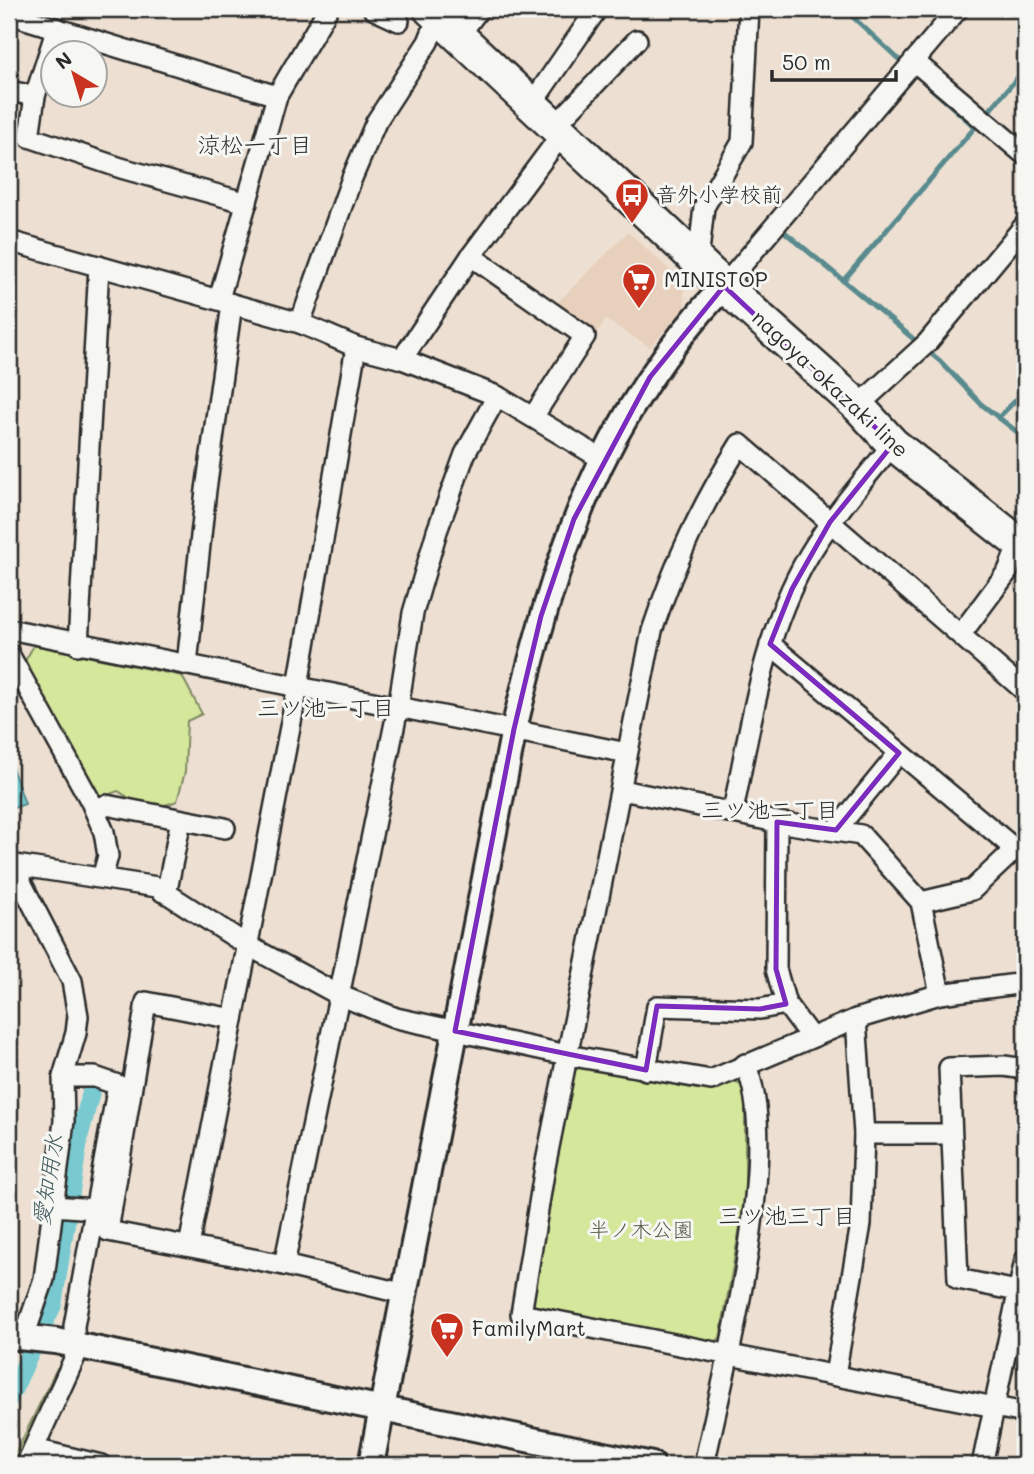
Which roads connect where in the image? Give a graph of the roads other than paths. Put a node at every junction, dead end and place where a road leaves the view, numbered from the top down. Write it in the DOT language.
graph roads {
  1 [pos="328,9"];
  2 [pos="373,9"];
  3 [pos="479,9"];
  4 [pos="597,9"];
  5 [pos="749,9"];
  6 [pos="948,12"];
  7 [pos="9,14"];
  8 [pos="441,18"];
  9 [pos="399,22"];
  10 [pos="57,28"];
  11 [pos="637,40"];
  12 [pos="914,61"];
  13 [pos="9,91"];
  14 [pos="35,96"];
  15 [pos="277,96"];
  16 [pos="531,105"];
  17 [pos="558,131"];
  18 [pos="1025,155"];
  19 [pos="247,204"];
  20 [pos="1025,225"];
  21 [pos="9,241"];
  22 [pos="471,256"];
  23 [pos="698,261"];
  24 [pos="99,266"];
  25 [pos="724,286"];
  26 [pos="225,302"];
  27 [pos="300,323"];
  28 [pos="356,347"];
  29 [pos="402,359"];
  30 [pos="497,396"];
  31 [pos="858,406"];
  32 [pos="533,417"];
  33 [pos="893,444"];
  34 [pos="603,459"];
  35 [pos="830,522"];
  36 [pos="1022,546"];
  37 [pos="9,629"];
  38 [pos="961,634"];
  39 [pos="771,644"];
  40 [pos="78,645"];
  41 [pos="9,654"];
  42 [pos="187,664"];
  43 [pos="298,687"];
  44 [pos="1025,691"];
  45 [pos="397,708"];
  46 [pos="514,729"];
  47 [pos="627,753"];
  48 [pos="900,753"];
  49 [pos="622,790"];
  50 [pos="94,810"];
  51 [pos="733,811"];
  52 [pos="181,820"];
  53 [pos="777,822"];
  54 [pos="225,828"];
  55 [pos="836,830"];
  56 [pos="12,864"];
  57 [pos="102,878"];
  58 [pos="163,891"];
  59 [pos="921,902"];
  60 [pos="247,945"];
  61 [pos="1025,983"];
  62 [pos="940,994"];
  63 [pos="339,995"];
  64 [pos="786,1004"];
  65 [pos="233,1019"];
  66 [pos="856,1019"];
  67 [pos="454,1031"];
  68 [pos="810,1036"];
  69 [pos="567,1055"];
  70 [pos="745,1064"];
  71 [pos="1025,1069"];
  72 [pos="646,1070"];
  73 [pos="63,1077"];
  74 [pos="864,1134"];
  75 [pos="951,1135"];
  76 [pos="53,1206"];
  77 [pos="95,1209"];
  78 [pos="188,1245"];
  79 [pos="1025,1259"];
  80 [pos="284,1265"];
  81 [pos="1017,1290"];
  82 [pos="405,1294"];
  83 [pos="16,1337"];
  84 [pos="64,1343"];
  85 [pos="728,1354"];
  86 [pos="835,1375"];
  87 [pos="993,1406"];
  88 [pos="381,1409"];
  89 [pos="1025,1413"];
  90 [pos="30,1457"];
  91 [pos="101,1465"];
  92 [pos="371,1465"];
  93 [pos="652,1465"];
  94 [pos="704,1465"];
  95 [pos="982,1465"];
  1 -- 15 [label="street"];
  2 -- 9 [label="street"];
  3 -- 8 [label="street"];
  4 -- 16 [label="street"];
  5 -- 23 [label="street"];
  6 -- 12 [label="street"];
  7 -- 10 [label="street"];
  8 -- 16 [label="main road, nagoya-okazaki line"];
  8 -- 27 [label="street"];
  10 -- 14 [label="street"];
  10 -- 15 [label="street"];
  11 -- 17 [label="street"];
  12 -- 18 [label="street"];
  12 -- 25 [label="street"];
  13 -- 14 [label="street"];
  14 -- 19 [label="street"];
  15 -- 19 [label="street"];
  16 -- 17 [label="main road, nagoya-okazaki line"];
  17 -- 22 [label="street"];
  17 -- 23 [label="main road, nagoya-okazaki line"];
  19 -- 26 [label="street"];
  20 -- 31 [label="street"];
  21 -- 24 [label="street"];
  22 -- 29 [label="street"];
  22 -- 32 [label="street"];
  23 -- 25 [label="main road, nagoya-okazaki line"];
  24 -- 26 [label="street"];
  24 -- 40 [label="street"];
  25 -- 31 [label="main road, nagoya-okazaki line"];
  25 -- 34 [label="street"];
  26 -- 27 [label="street"];
  26 -- 42 [label="street"];
  27 -- 28 [label="street"];
  28 -- 29 [label="street"];
  28 -- 43 [label="street"];
  29 -- 30 [label="street"];
  30 -- 32 [label="street"];
  30 -- 45 [label="street"];
  31 -- 33 [label="main road, nagoya-okazaki line"];
  32 -- 34 [label="street"];
  33 -- 35 [label="street"];
  33 -- 36 [label="main road, nagoya-okazaki line"];
  34 -- 46 [label="street"];
  35 -- 38 [label="street"];
  35 -- 39 [label="street"];
  35 -- 47 [label="street"];
  36 -- 38 [label="street"];
  37 -- 40 [label="street"];
  38 -- 44 [label="street"];
  39 -- 48 [label="street"];
  39 -- 51 [label="street"];
  40 -- 42 [label="street"];
  41 -- 50 [label="street"];
  42 -- 43 [label="street"];
  43 -- 45 [label="street"];
  43 -- 60 [label="street"];
  45 -- 46 [label="street"];
  45 -- 63 [label="street"];
  46 -- 47 [label="street"];
  46 -- 67 [label="street"];
  47 -- 49 [label="street"];
  48 -- 55 [label="street"];
  48 -- 59 [label="street"];
  49 -- 51 [label="street"];
  49 -- 69 [label="street"];
  50 -- 52 [label="street"];
  50 -- 57 [label="street"];
  51 -- 53 [label="street"];
  52 -- 54 [label="street"];
  52 -- 58 [label="street"];
  53 -- 55 [label="street"];
  53 -- 64 [label="street"];
  55 -- 59 [label="street"];
  56 -- 57 [label="street"];
  56 -- 73 [label="street"];
  57 -- 58 [label="street"];
  58 -- 60 [label="street"];
  59 -- 62 [label="street"];
  60 -- 63 [label="street"];
  60 -- 65 [label="street"];
  61 -- 62 [label="street"];
  62 -- 66 [label="street"];
  63 -- 67 [label="street"];
  63 -- 80 [label="street"];
  64 -- 68 [label="street"];
  64 -- 72 [label="street"];
  65 -- 78 [label="street"];
  65 -- 78 [label="street"];
  66 -- 68 [label="street"];
  66 -- 74 [label="street"];
  67 -- 69 [label="street"];
  67 -- 82 [label="street"];
  68 -- 70 [label="street"];
  69 -- 72 [label="street"];
  69 -- 85 [label="street"];
  70 -- 72 [label="street"];
  70 -- 85 [label="street"];
  71 -- 75 [label="street"];
  73 -- 76 [label="street"];
  73 -- 77 [label="street"];
  74 -- 75 [label="street"];
  74 -- 86 [label="street"];
  75 -- 81 [label="street"];
  76 -- 77 [label="street"];
  76 -- 83 [label="street"];
  77 -- 84 [label="street"];
  78 -- 80 [label="street"];
  79 -- 81 [label="street"];
  80 -- 82 [label="street"];
  81 -- 87 [label="street"];
  82 -- 88 [label="street"];
  83 -- 84 [label="street"];
  84 -- 88 [label="street"];
  84 -- 90 [label="street"];
  85 -- 86 [label="street"];
  85 -- 94 [label="street"];
  86 -- 87 [label="street"];
  87 -- 89 [label="street"];
  87 -- 95 [label="street"];
  88 -- 92 [label="street"];
  88 -- 93 [label="street"];
  90 -- 91 [label="street"];
}
